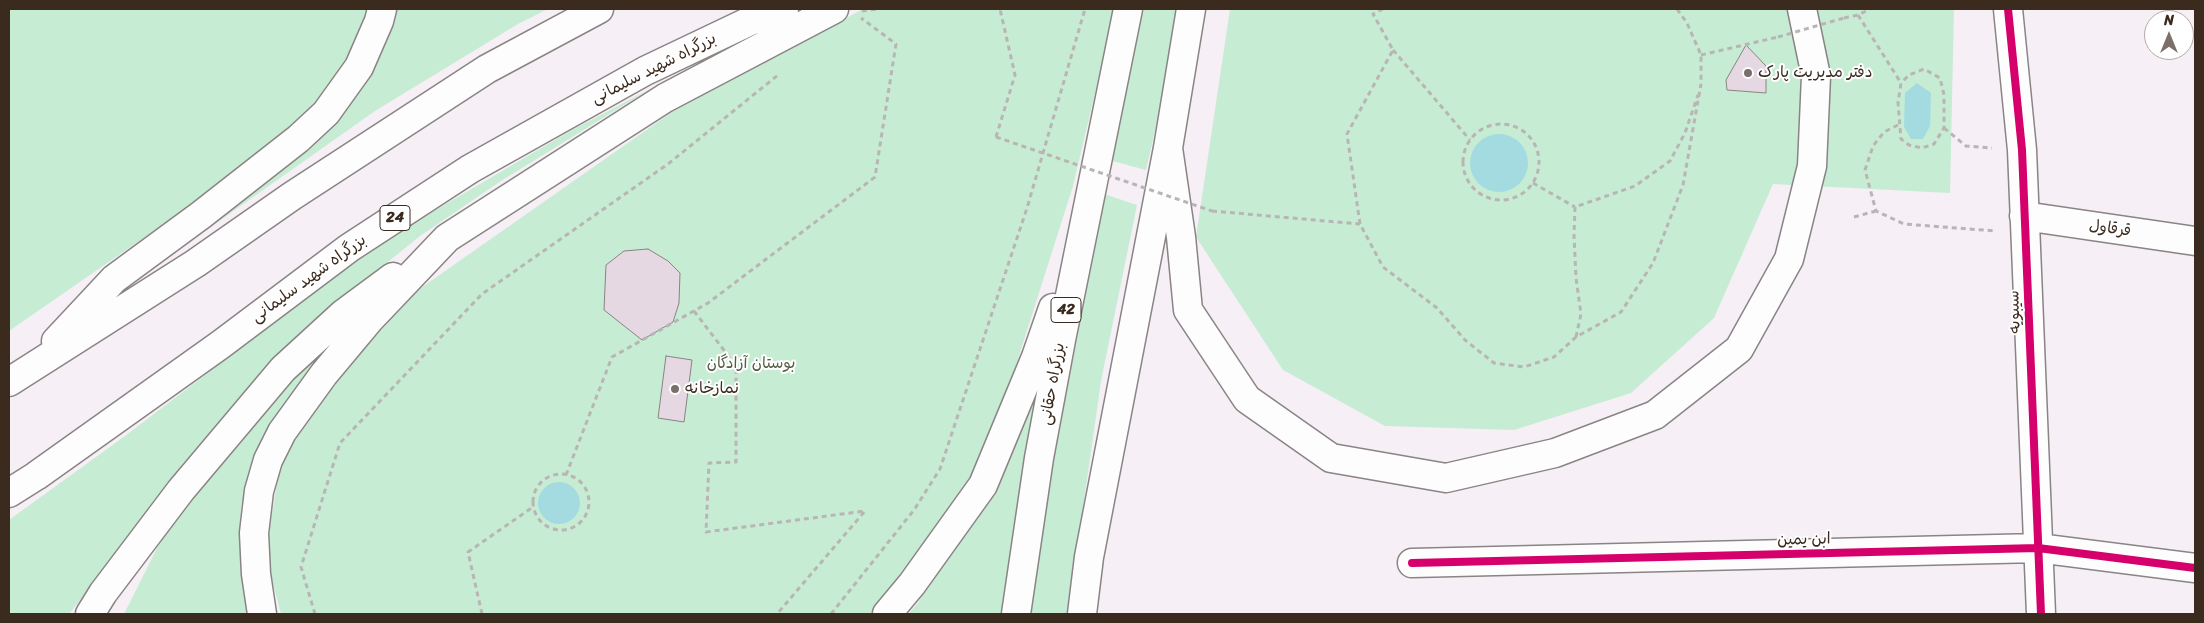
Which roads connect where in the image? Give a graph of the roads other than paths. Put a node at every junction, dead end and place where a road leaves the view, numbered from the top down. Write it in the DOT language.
graph roads {
  1 [pos="382,9"];
  2 [pos="599,9"];
  3 [pos="784,9"];
  4 [pos="834,9"];
  5 [pos="1128,9"];
  6 [pos="1191,9"];
  7 [pos="1802,9"];
  8 [pos="2008,9"];
  9 [pos="1168,148"];
  10 [pos="1083,224"];
  11 [pos="2025,224"];
  12 [pos="447,238"];
  13 [pos="2195,241"];
  14 [pos="18,377"];
  15 [pos="9,493"];
  16 [pos="2038,548"];
  17 [pos="1412,563"];
  18 [pos="2195,568"];
  19 [pos="90,614"];
  20 [pos="262,614"];
  21 [pos="887,614"];
  22 [pos="1016,614"];
  23 [pos="1082,614"];
  24 [pos="2041,614"];
  1 -- 14 [label="main road"];
  2 -- 14 [label="main road"];
  3 -- 15 [label="main road, بزرگراه شهید سلیمانی / 24"];
  4 -- 12 [label="main road"];
  5 -- 10 [label="main road, بزرگراه حقانی / 42"];
  6 -- 9 [label="main road"];
  7 -- 9 [label="main road"];
  8 -- 11 [label="main road, سیبویه"];
  9 -- 23 [label="main road"];
  10 -- 21 [label="main road"];
  10 -- 22 [label="main road, بزرگراه حقانی / 42"];
  11 -- 13 [label="main road, قرقاول"];
  11 -- 16 [label="main road, سیبویه"];
  12 -- 19 [label="main road"];
  12 -- 20 [label="main road"];
  16 -- 17 [label="main road, ابن یمین"];
  16 -- 18 [label="main road, ابن یمین"];
  16 -- 24 [label="main road, سیبویه"];
}
